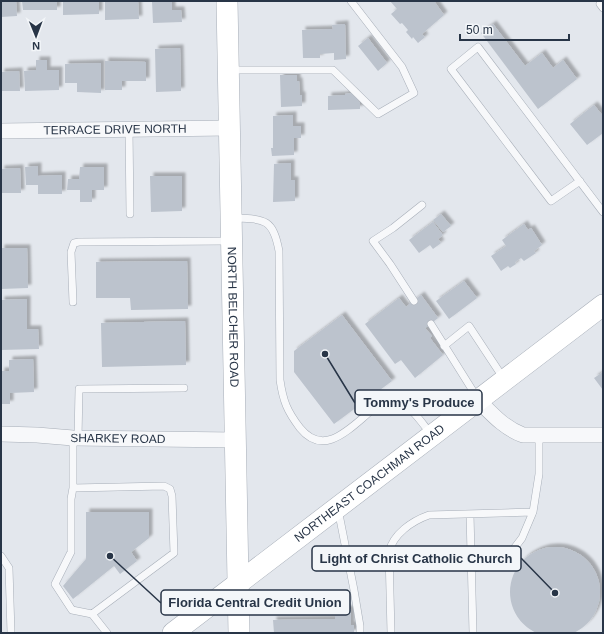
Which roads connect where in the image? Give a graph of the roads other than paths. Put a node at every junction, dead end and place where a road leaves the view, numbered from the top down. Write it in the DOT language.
graph roads {
  1 [pos="227,1"];
  2 [pos="351,1"];
  3 [pos="228,70"];
  4 [pos="229,128"];
  5 [pos="129,129"];
  6 [pos="1,131"];
  7 [pos="580,181"];
  8 [pos="422,205"];
  9 [pos="603,212"];
  10 [pos="130,214"];
  11 [pos="231,217"];
  12 [pos="231,241"];
  13 [pos="414,301"];
  14 [pos="73,302"];
  15 [pos="603,305"];
  16 [pos="431,324"];
  17 [pos="444,346"];
  18 [pos="504,380"];
  19 [pos="184,388"];
  20 [pos="478,400"];
  21 [pos="1,434"];
  22 [pos="432,435"];
  23 [pos="603,435"];
  24 [pos="539,436"];
  25 [pos="76,438"];
  26 [pos="235,440"];
  27 [pos="73,488"];
  28 [pos="338,507"];
  29 [pos="533,512"];
  30 [pos="470,514"];
  31 [pos="1,556"];
  32 [pos="471,568"];
  33 [pos="238,583"];
  34 [pos="92,614"];
  35 [pos="11,633"];
  36 [pos="107,633"];
  37 [pos="173,633"];
  38 [pos="239,633"];
  39 [pos="360,633"];
  40 [pos="391,633"];
  41 [pos="472,633"];
  1 -- 3 [label="main road, NORTH BELCHER ROAD"];
  2 -- 3 [label="lane"];
  3 -- 4 [label="main road, NORTH BELCHER ROAD"];
  4 -- 5 [label="street, TERRACE DRIVE NORTH"];
  4 -- 11 [label="main road, NORTH BELCHER ROAD"];
  5 -- 6 [label="street, TERRACE DRIVE NORTH"];
  5 -- 10 [label="lane"];
  7 -- 7 [label="lane"];
  7 -- 9 [label="lane"];
  8 -- 13 [label="lane"];
  11 -- 12 [label="main road, NORTH BELCHER ROAD"];
  11 -- 22 [label="lane"];
  12 -- 14 [label="lane"];
  12 -- 26 [label="main road, NORTH BELCHER ROAD"];
  15 -- 18 [label="main road, NORTHEAST COACHMAN ROAD"];
  16 -- 17 [label="lane"];
  17 -- 18 [label="lane"];
  17 -- 20 [label="lane"];
  18 -- 20 [label="main road, NORTHEAST COACHMAN ROAD"];
  19 -- 25 [label="lane"];
  20 -- 22 [label="main road, NORTHEAST COACHMAN ROAD"];
  20 -- 24 [label="street"];
  21 -- 25 [label="street, SHARKEY ROAD"];
  22 -- 28 [label="main road, NORTHEAST COACHMAN ROAD"];
  23 -- 24 [label="street"];
  24 -- 29 [label="lane"];
  25 -- 26 [label="street, SHARKEY ROAD"];
  25 -- 27 [label="lane"];
  26 -- 33 [label="main road, NORTH BELCHER ROAD"];
  27 -- 34 [label="lane"];
  27 -- 34 [label="lane"];
  28 -- 33 [label="main road, NORTHEAST COACHMAN ROAD"];
  28 -- 39 [label="lane"];
  29 -- 30 [label="lane"];
  29 -- 32 [label="lane"];
  30 -- 32 [label="lane"];
  30 -- 40 [label="lane"];
  31 -- 35 [label="lane"];
  32 -- 41 [label="lane"];
  33 -- 37 [label="main road, NORTHEAST COACHMAN ROAD"];
  33 -- 38 [label="main road, NORTH BELCHER ROAD"];
  34 -- 36 [label="lane"];
}
